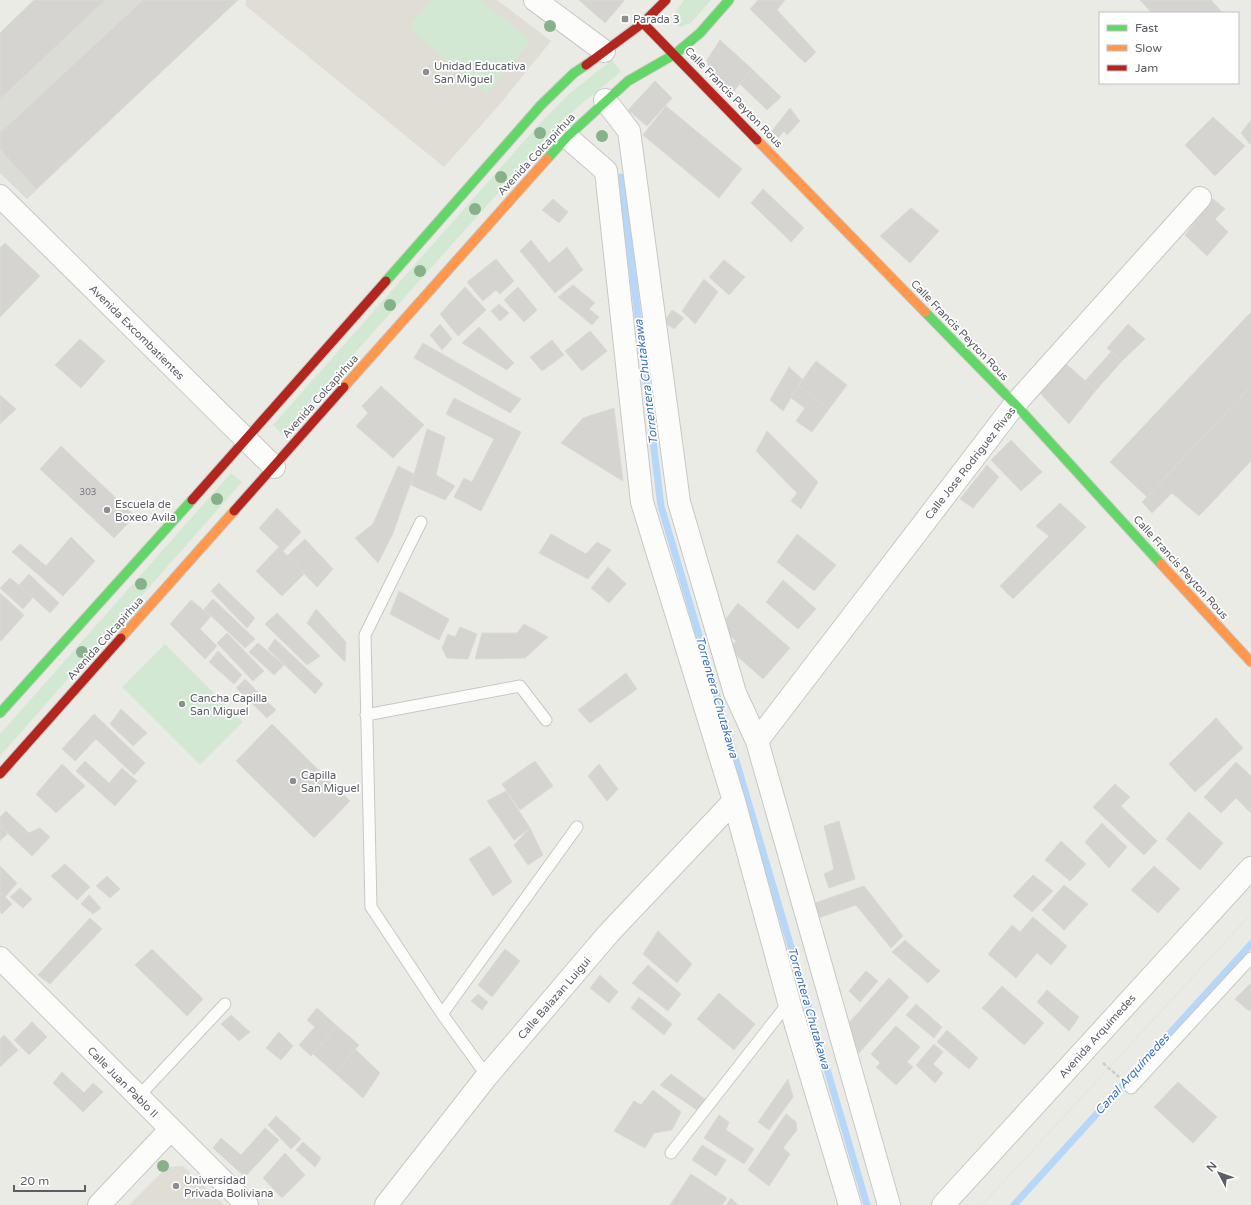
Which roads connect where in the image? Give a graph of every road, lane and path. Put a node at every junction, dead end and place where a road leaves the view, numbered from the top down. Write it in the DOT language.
graph roads {
  1 [pos="535,0"];
  2 [pos="666,0"];
  3 [pos="729,0"];
  4 [pos="643,23"];
  5 [pos="604,52"];
  6 [pos="675,54"];
  7 [pos="605,100"];
  8 [pos="567,137"];
  9 [pos="0,196"];
  10 [pos="1200,198"];
  11 [pos="1016,404"];
  12 [pos="246,440"];
  13 [pos="274,467"];
  14 [pos="422,522"];
  15 [pos="1251,662"];
  16 [pos="0,713"];
  17 [pos="366,715"];
  18 [pos="546,720"];
  19 [pos="757,741"];
  20 [pos="0,774"];
  21 [pos="734,801"];
  22 [pos="577,827"];
  23 [pos="1251,868"];
  24 [pos="0,958"];
  25 [pos="1251,958"];
  26 [pos="789,1002"];
  27 [pos="225,1004"];
  28 [pos="442,1014"];
  29 [pos="487,1076"];
  30 [pos="1131,1088"];
  31 [pos="138,1097"];
  32 [pos="170,1130"];
  33 [pos="671,1154"];
  34 [pos="99,1205"];
  35 [pos="247,1205"];
  36 [pos="386,1205"];
  37 [pos="850,1205"];
  38 [pos="889,1205"];
  39 [pos="943,1205"];
  1 -- 5 [label="street"];
  2 -- 4 [label="main road"];
  3 -- 6 [label="main road, Avenida Colcapirhua"];
  4 -- 5 [label="main road"];
  4 -- 6 [label="main road, Calle Francis Peyton Rous"];
  5 -- 12 [label="main road"];
  6 -- 7 [label="main road, Avenida Colcapirhua"];
  6 -- 11 [label="main road, Calle Francis Peyton Rous"];
  7 -- 8 [label="main road, Avenida Colcapirhua"];
  7 -- 19 [label="street"];
  8 -- 13 [label="main road, Avenida Colcapirhua"];
  8 -- 21 [label="street"];
  9 -- 12 [label="street, Avenida Excombatientes"];
  10 -- 11 [label="street, Calle Jose Rodriguez Rivas"];
  11 -- 15 [label="main road, Calle Francis Peyton Rous"];
  11 -- 19 [label="street, Calle Jose Rodriguez Rivas"];
  12 -- 13 [label="street, Avenida Excombatientes"];
  12 -- 16 [label="main road"];
  13 -- 20 [label="main road, Avenida Colcapirhua"];
  14 -- 17 [label="lane"];
  17 -- 18 [label="lane"];
  17 -- 28 [label="lane"];
  19 -- 38 [label="street"];
  21 -- 26 [label="street"];
  21 -- 29 [label="street, Calle Balazan Luigui"];
  22 -- 28 [label="lane"];
  23 -- 39 [label="street, Avenida Arquímedes"];
  24 -- 31 [label="street, Calle Juan Pablo II"];
  25 -- 30 [label="lane"];
  26 -- 33 [label="lane"];
  26 -- 37 [label="street"];
  27 -- 31 [label="lane"];
  28 -- 29 [label="lane"];
  29 -- 36 [label="street, Calle Balazan Luigui"];
  31 -- 32 [label="street, Calle Juan Pablo II"];
  32 -- 34 [label="street"];
  32 -- 35 [label="street, Calle Juan Pablo II"];
}
